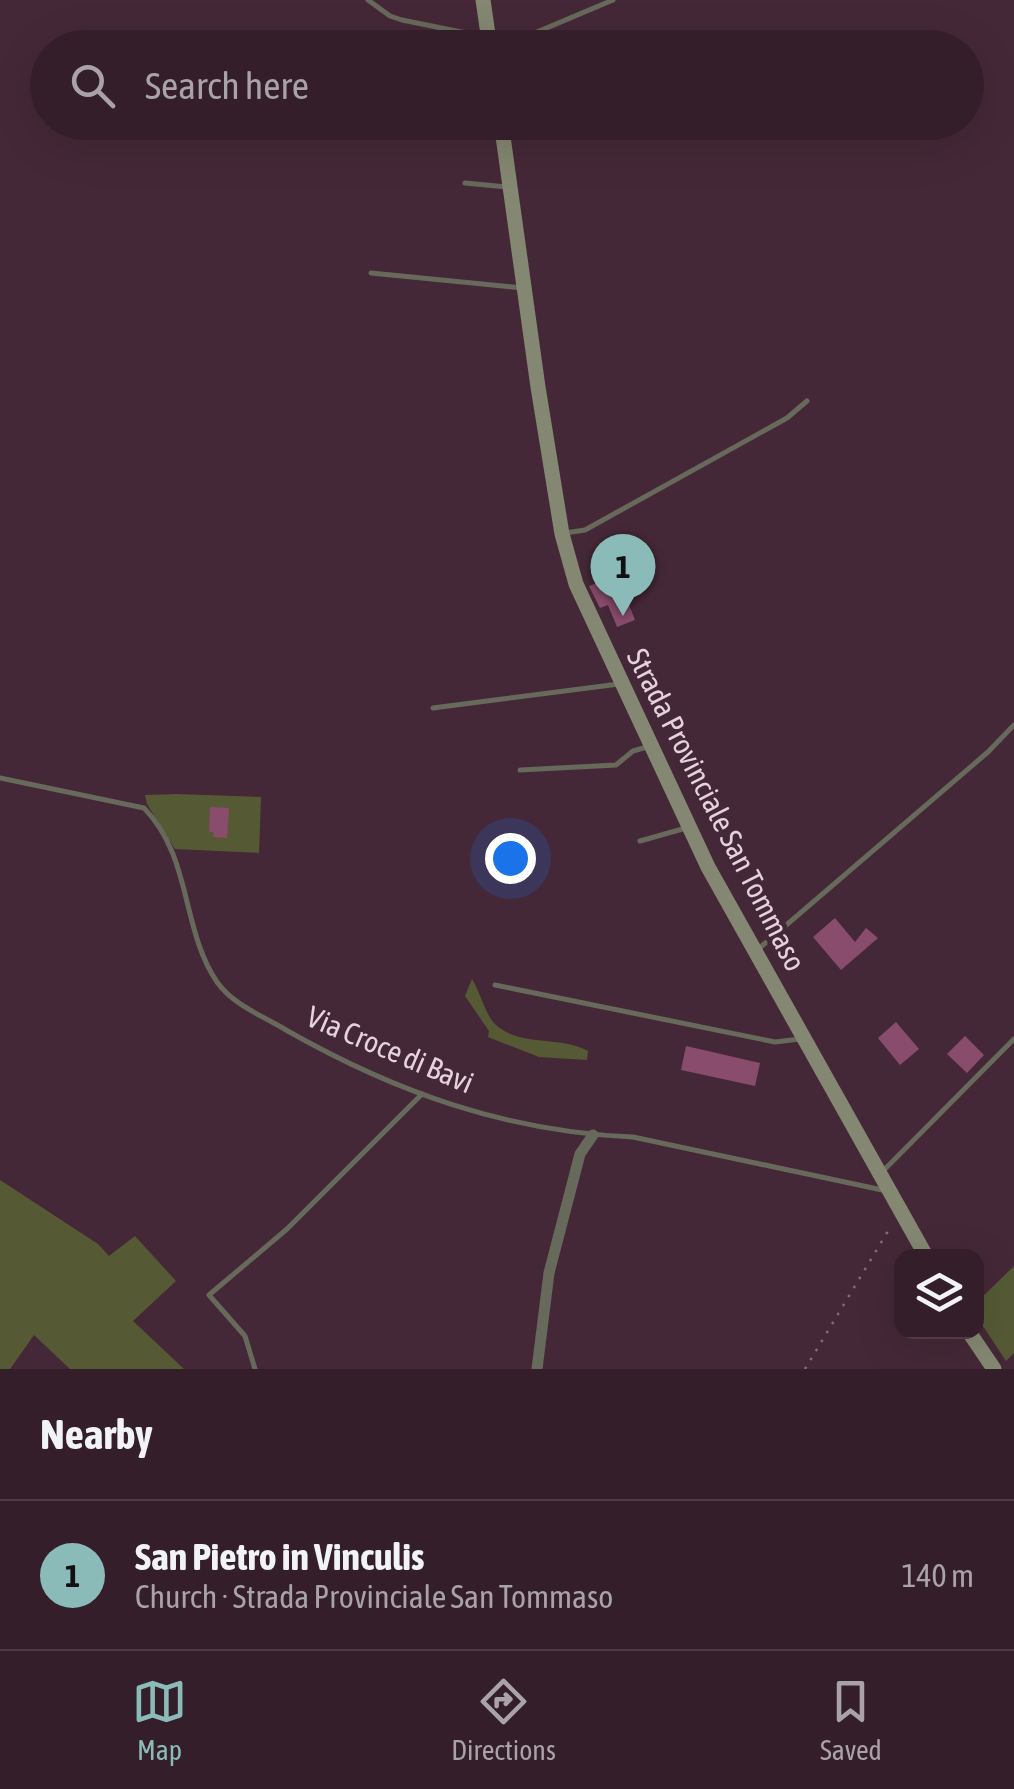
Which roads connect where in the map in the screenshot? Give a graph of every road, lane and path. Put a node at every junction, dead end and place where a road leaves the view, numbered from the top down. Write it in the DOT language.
graph roads {
  1 [pos="368,0"];
  2 [pos="482,0"];
  3 [pos="613,0"];
  4 [pos="440,30"];
  5 [pos="490,30"];
  6 [pos="531,30"];
  7 [pos="503,140"];
  8 [pos="465,183"];
  9 [pos="510,187"];
  10 [pos="371,272"];
  11 [pos="524,288"];
  12 [pos="807,400"];
  13 [pos="562,534"];
  14 [pos="621,684"];
  15 [pos="433,708"];
  16 [pos="1014,724"];
  17 [pos="650,746"];
  18 [pos="520,770"];
  19 [pos="0,778"];
  20 [pos="689,828"];
  21 [pos="640,841"];
  22 [pos="754,954"];
  23 [pos="494,985"];
  24 [pos="803,1038"];
  25 [pos="1014,1038"];
  26 [pos="422,1094"];
  27 [pos="592,1136"];
  28 [pos="880,1174"];
  29 [pos="890,1192"];
  30 [pos="902,1214"];
  31 [pos="922,1249"];
  32 [pos="974,1339"];
  33 [pos="256,1369"];
  34 [pos="538,1369"];
  35 [pos="805,1369"];
  36 [pos="994,1369"];
  1 -- 4 [label="lane"];
  2 -- 5 [label="street"];
  3 -- 6 [label="lane"];
  7 -- 9 [label="street, Strada Provinciale San Tommaso"];
  8 -- 9 [label="lane"];
  9 -- 11 [label="street, Strada Provinciale San Tommaso"];
  10 -- 11 [label="lane"];
  11 -- 13 [label="street, Strada Provinciale San Tommaso"];
  12 -- 13 [label="lane"];
  13 -- 14 [label="street, Strada Provinciale San Tommaso"];
  14 -- 15 [label="lane"];
  14 -- 17 [label="street, Strada Provinciale San Tommaso"];
  16 -- 22 [label="lane"];
  17 -- 18 [label="lane"];
  17 -- 20 [label="street, Strada Provinciale San Tommaso"];
  19 -- 26 [label="lane, Via Croce di Bavi"];
  20 -- 21 [label="lane"];
  20 -- 22 [label="street, Strada Provinciale San Tommaso"];
  22 -- 24 [label="street, Strada Provinciale San Tommaso"];
  23 -- 24 [label="lane"];
  24 -- 28 [label="street, Strada Provinciale San Tommaso"];
  25 -- 28 [label="lane"];
  26 -- 27 [label="lane, Via Croce di Bavi"];
  26 -- 33 [label="lane"];
  27 -- 29 [label="lane, Via Croce di Bavi"];
  27 -- 34 [label="street"];
  28 -- 29 [label="street, Strada Provinciale San Tommaso"];
  29 -- 30 [label="street, Strada Provinciale San Tommaso"];
  30 -- 31 [label="street, Strada Provinciale San Tommaso"];
  30 -- 35 [label="path"];
  32 -- 36 [label="street"];
}
